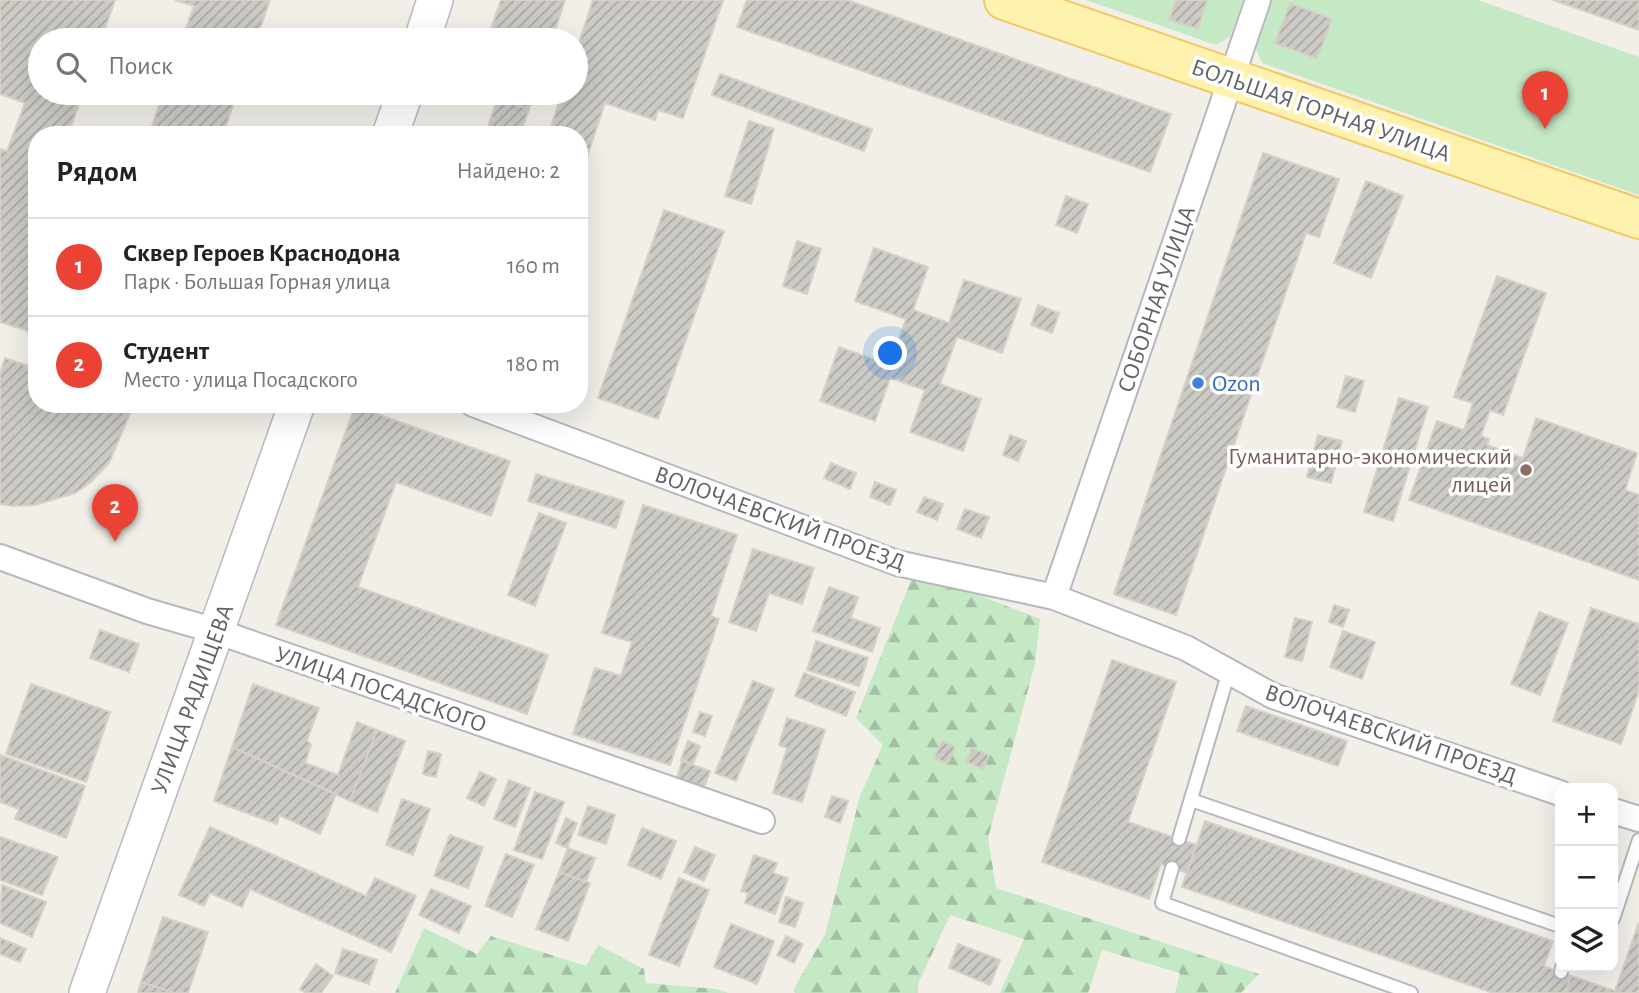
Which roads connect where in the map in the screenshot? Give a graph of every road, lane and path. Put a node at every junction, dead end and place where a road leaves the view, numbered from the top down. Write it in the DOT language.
graph roads {
  1 [pos="435,0"];
  2 [pos="1004,0"];
  3 [pos="1258,0"];
  4 [pos="426,28"];
  5 [pos="1231,79"];
  6 [pos="401,105"];
  7 [pos="393,126"];
  8 [pos="1639,219"];
  9 [pos="294,413"];
  10 [pos="497,413"];
  11 [pos="0,557"];
  12 [pos="1054,597"];
  13 [pos="216,631"];
  14 [pos="1229,671"];
  15 [pos="1555,791"];
  16 [pos="1191,800"];
  17 [pos="1618,813"];
  18 [pos="1639,819"];
  19 [pos="762,821"];
  20 [pos="1179,839"];
  21 [pos="1639,840"];
  22 [pos="1172,868"];
  23 [pos="1616,909"];
  24 [pos="1555,924"];
  25 [pos="88,993"];
  26 [pos="1411,993"];
  1 -- 4 [label="street"];
  2 -- 5 [label="main road, БОЛЬШАЯ ГОРНАЯ УЛИЦА"];
  3 -- 5 [label="street, СОБОРНАЯ УЛИЦА"];
  5 -- 8 [label="main road, БОЛЬШАЯ ГОРНАЯ УЛИЦА"];
  5 -- 12 [label="street, СОБОРНАЯ УЛИЦА"];
  6 -- 7 [label="street"];
  9 -- 13 [label="street, УЛИЦА РАДИЩЕВА"];
  10 -- 12 [label="street, ВОЛОЧАЕВСКИЙ ПРОЕЗД"];
  11 -- 13 [label="street, УЛИЦА ПОСАДСКОГО"];
  12 -- 14 [label="street, ВОЛОЧАЕВСКИЙ ПРОЕЗД"];
  13 -- 19 [label="street, УЛИЦА ПОСАДСКОГО"];
  13 -- 25 [label="street, УЛИЦА РАДИЩЕВА"];
  14 -- 15 [label="street, ВОЛОЧАЕВСКИЙ ПРОЕЗД"];
  14 -- 16 [label="lane"];
  16 -- 20 [label="lane"];
  16 -- 24 [label="lane"];
  17 -- 18 [label="street"];
  21 -- 23 [label="lane"];
  22 -- 26 [label="lane"];
}
